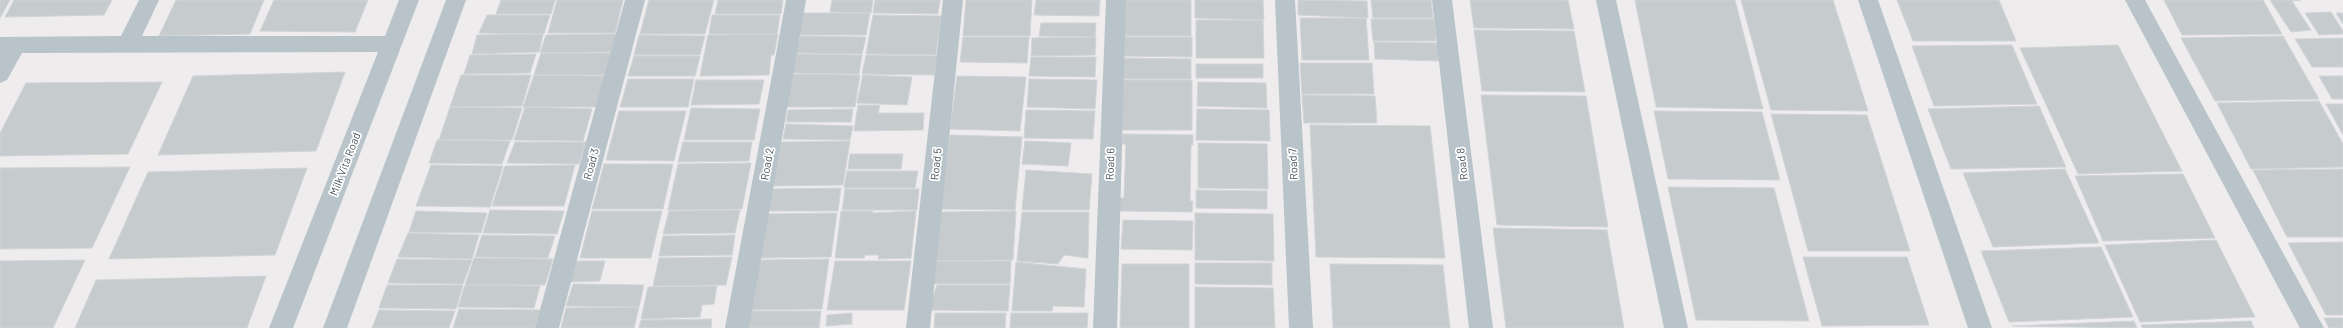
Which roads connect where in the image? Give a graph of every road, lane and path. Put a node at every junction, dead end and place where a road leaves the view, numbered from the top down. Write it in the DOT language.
graph roads {
  1 [pos="149,0"];
  2 [pos="409,0"];
  3 [pos="456,0"];
  4 [pos="635,0"];
  5 [pos="796,0"];
  6 [pos="953,0"];
  7 [pos="1116,0"];
  8 [pos="1285,0"];
  9 [pos="1442,0"];
  10 [pos="1606,0"];
  11 [pos="1868,0"];
  12 [pos="2135,0"];
  13 [pos="392,44"];
  14 [pos="8,45"];
  15 [pos="127,46"];
  16 [pos="0,74"];
  17 [pos="281,328"];
  18 [pos="335,328"];
  19 [pos="547,328"];
  20 [pos="737,328"];
  21 [pos="918,328"];
  22 [pos="1105,328"];
  23 [pos="1300,328"];
  24 [pos="1481,328"];
  25 [pos="1676,328"];
  26 [pos="1980,328"];
  27 [pos="2312,328"];
  1 -- 15 [label="street"];
  2 -- 13 [label="street, Milk Vita Road"];
  3 -- 18 [label="street"];
  4 -- 19 [label="street, Road 3"];
  5 -- 20 [label="street, Road 2"];
  6 -- 21 [label="street, Road 5"];
  7 -- 22 [label="street, Road 6"];
  8 -- 23 [label="street, Road 7"];
  9 -- 24 [label="street, Road 8"];
  10 -- 25 [label="street"];
  11 -- 26 [label="street"];
  12 -- 27 [label="street"];
  13 -- 15 [label="street"];
  13 -- 17 [label="street, Milk Vita Road"];
  14 -- 15 [label="street"];
  14 -- 16 [label="street"];
}
